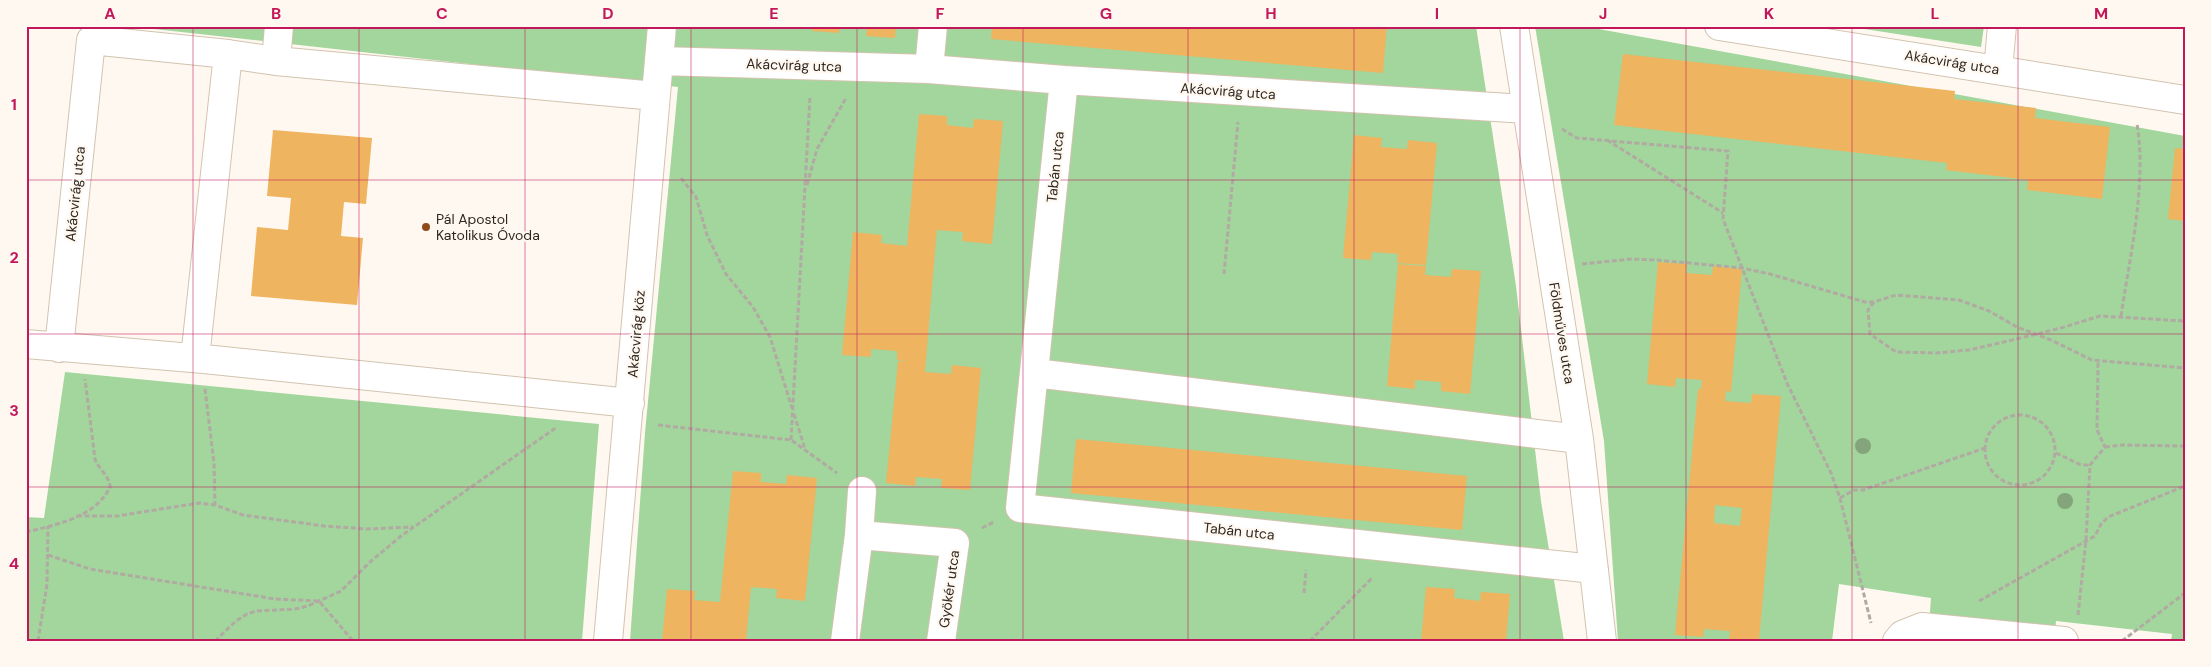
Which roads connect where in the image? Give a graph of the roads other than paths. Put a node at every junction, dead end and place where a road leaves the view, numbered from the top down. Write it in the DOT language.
graph roads {
  1 [pos="278,26"];
  2 [pos="662,26"];
  3 [pos="933,26"];
  4 [pos="1514,26"];
  5 [pos="1719,26"];
  6 [pos="2002,26"];
  7 [pos="228,54"];
  8 [pos="276,61"];
  9 [pos="659,61"];
  10 [pos="929,69"];
  11 [pos="1998,70"];
  12 [pos="1064,80"];
  13 [pos="655,96"];
  14 [pos="2185,100"];
  15 [pos="1527,109"];
  16 [pos="26,344"];
  17 [pos="70,348"];
  18 [pos="199,358"];
  19 [pos="1035,373"];
  20 [pos="629,412"];
  21 [pos="1578,440"];
  22 [pos="862,491"];
  23 [pos="859,535"];
  24 [pos="1594,569"];
  25 [pos="1886,636"];
  26 [pos="608,641"];
  27 [pos="845,641"];
  28 [pos="941,641"];
  29 [pos="1602,641"];
  30 [pos="2064,641"];
  1 -- 8 [label="street"];
  2 -- 9 [label="street, Akácvirág köz"];
  3 -- 10 [label="street"];
  4 -- 15 [label="street, Földműves utca"];
  5 -- 11 [label="street, Akácvirág utca"];
  6 -- 11 [label="street"];
  7 -- 8 [label="street"];
  7 -- 17 [label="street, Akácvirág utca"];
  7 -- 18 [label="street"];
  8 -- 13 [label="street"];
  9 -- 10 [label="street, Akácvirág utca"];
  9 -- 13 [label="street, Akácvirág köz"];
  10 -- 12 [label="street, Akácvirág utca"];
  11 -- 14 [label="street, Akácvirág utca"];
  12 -- 15 [label="street, Akácvirág utca"];
  12 -- 19 [label="street, Tabán utca"];
  13 -- 20 [label="street, Akácvirág köz"];
  15 -- 21 [label="street, Földműves utca"];
  16 -- 17 [label="street"];
  17 -- 18 [label="street"];
  18 -- 20 [label="street"];
  19 -- 21 [label="street"];
  19 -- 24 [label="street, Tabán utca"];
  20 -- 26 [label="street, Akácvirág köz"];
  21 -- 24 [label="street, Földműves utca"];
  22 -- 23 [label="street"];
  23 -- 27 [label="street"];
  23 -- 28 [label="street, Gyökér utca"];
  24 -- 29 [label="street, Földműves utca"];
  25 -- 30 [label="street"];
}
